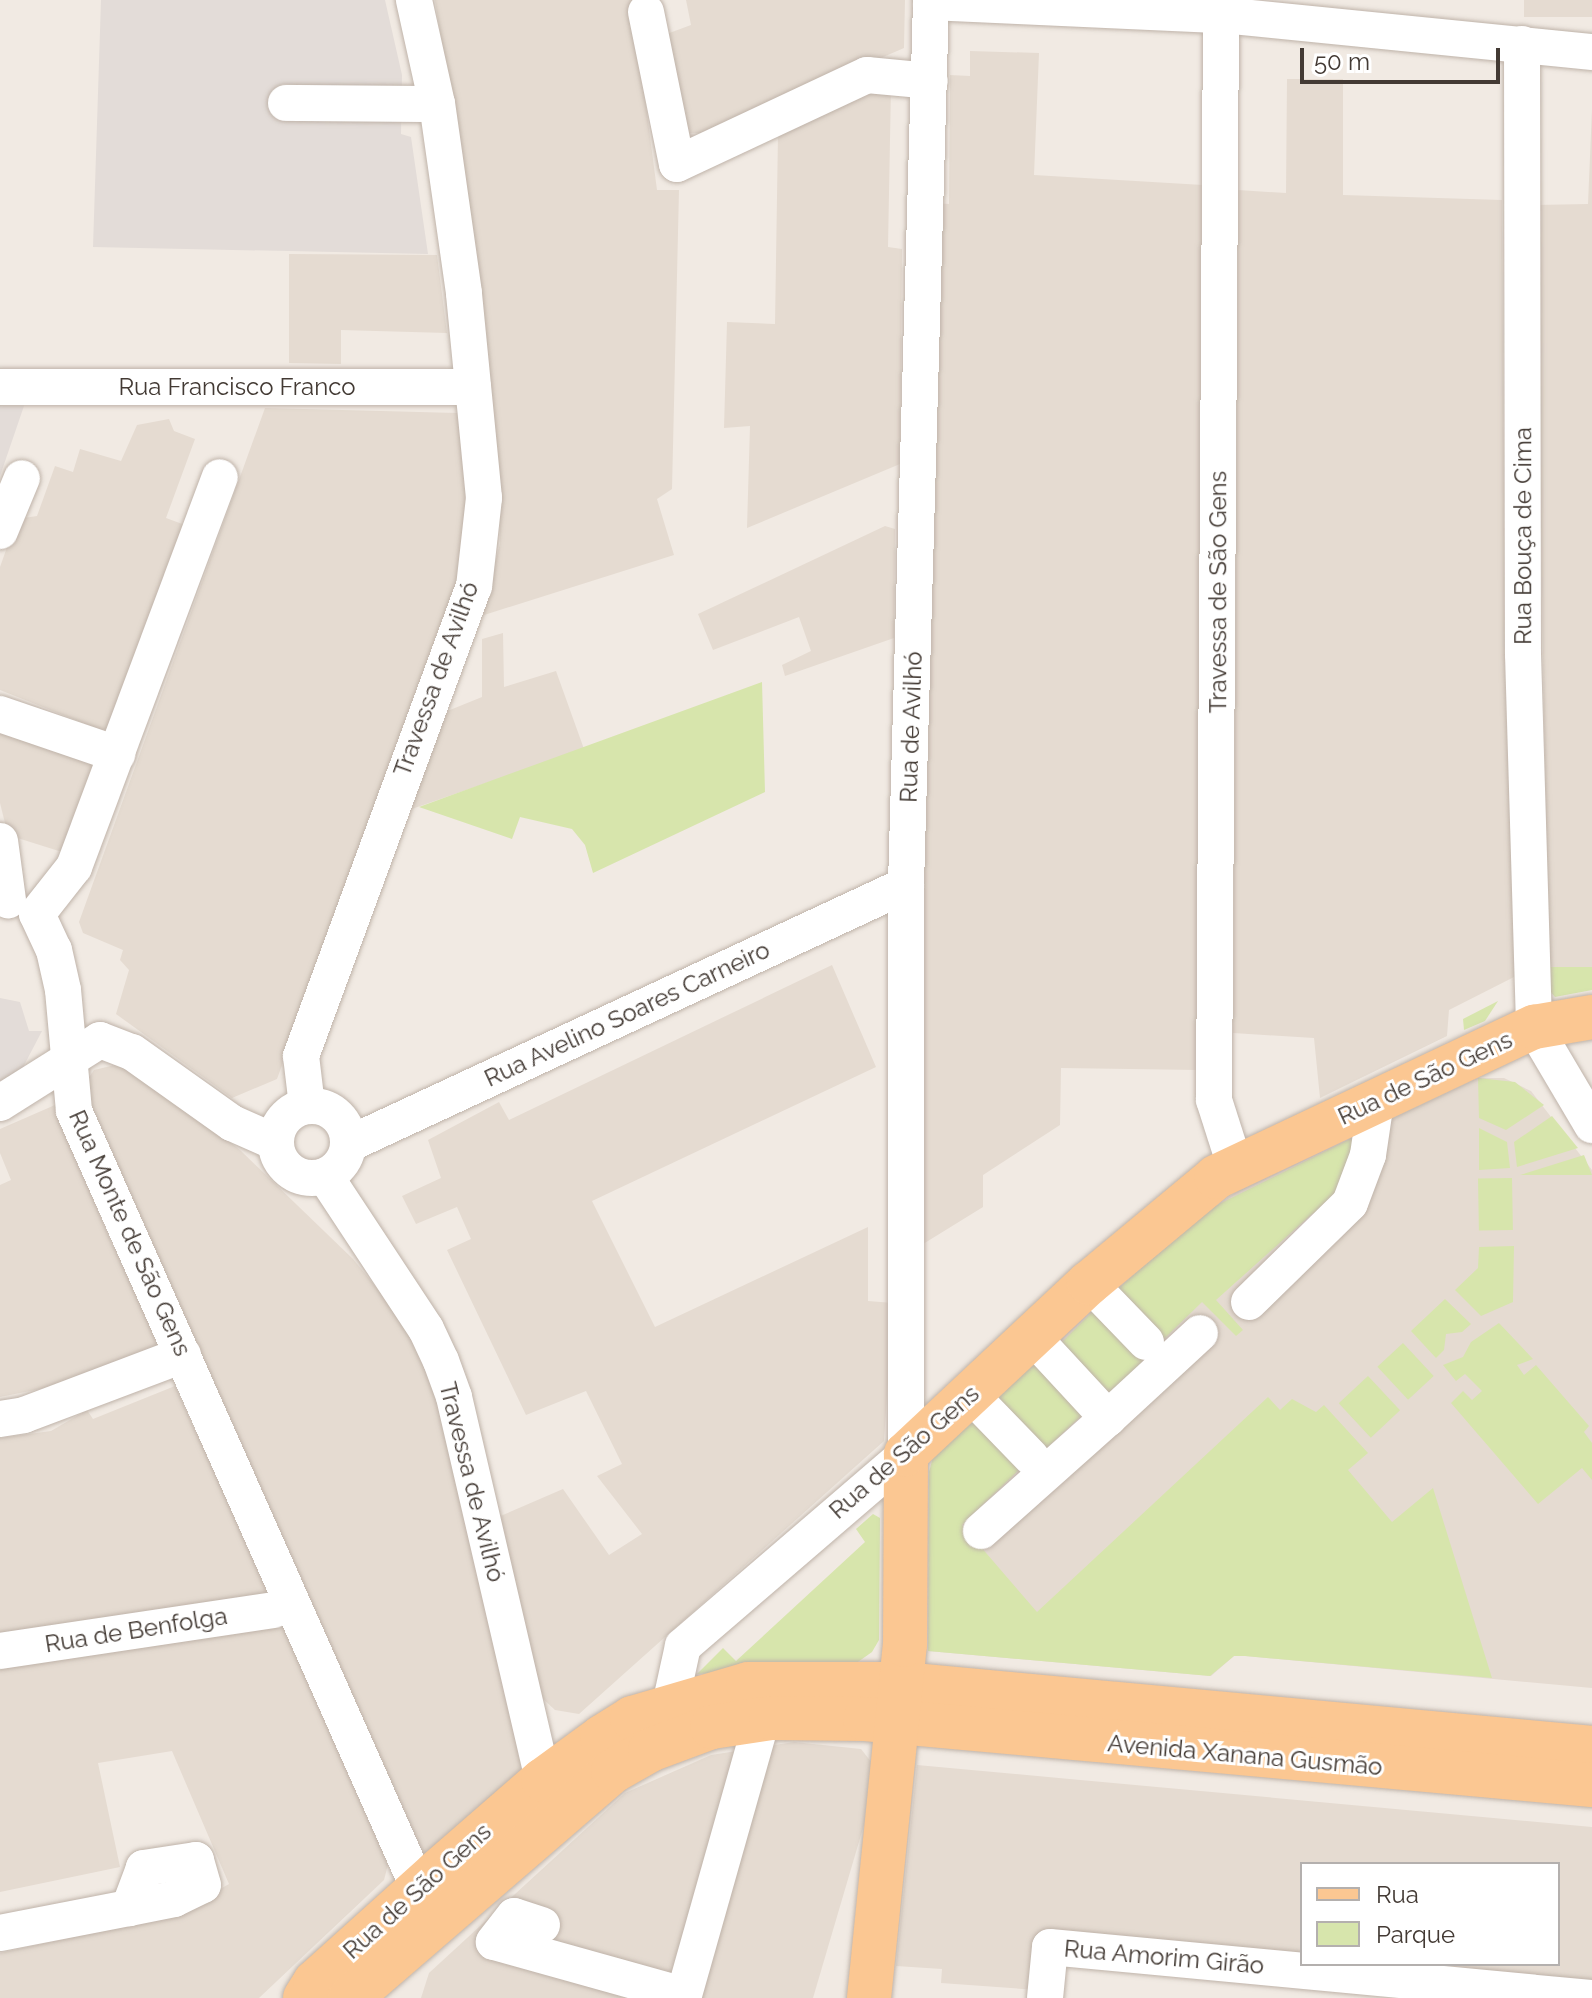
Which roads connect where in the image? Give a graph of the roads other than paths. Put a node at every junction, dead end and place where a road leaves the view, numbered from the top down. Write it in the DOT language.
graph roads {
  1 [pos="414,0"];
  2 [pos="931,1"];
  3 [pos="646,12"];
  4 [pos="1221,15"];
  5 [pos="1522,44"];
  6 [pos="1592,52"];
  7 [pos="930,81"];
  8 [pos="286,103"];
  9 [pos="437,104"];
  10 [pos="0,387"];
  11 [pos="473,387"];
  12 [pos="220,477"];
  13 [pos="22,478"];
  14 [pos="0,531"];
  15 [pos="0,714"];
  16 [pos="117,754"];
  17 [pos="0,841"];
  18 [pos="906,885"];
  19 [pos="15,904"];
  20 [pos="1592,1017"];
  21 [pos="1534,1027"];
  22 [pos="71,1056"];
  23 [pos="1376,1101"];
  24 [pos="0,1103"];
  25 [pos="307,1106"];
  26 [pos="1592,1125"];
  27 [pos="275,1142"];
  28 [pos="349,1144"];
  29 [pos="1365,1165"];
  30 [pos="1235,1166"];
  31 [pos="325,1176"];
  32 [pos="1367,1216"];
  33 [pos="1089,1283"];
  34 [pos="1266,1295"];
  35 [pos="1200,1333"];
  36 [pos="1032,1336"];
  37 [pos="1146,1342"];
  38 [pos="183,1355"];
  39 [pos="970,1394"];
  40 [pos="1108,1418"];
  41 [pos="0,1419"];
  42 [pos="906,1454"];
  43 [pos="1031,1457"];
  44 [pos="981,1531"];
  45 [pos="273,1610"];
  46 [pos="0,1651"];
  47 [pos="900,1705"];
  48 [pos="762,1719"];
  49 [pos="674,1722"];
  50 [pos="1592,1748"];
  51 [pos="1592,1785"];
  52 [pos="554,1794"];
  53 [pos="419,1889"];
  54 [pos="129,1908"];
  55 [pos="542,1925"];
  56 [pos="0,1933"];
  57 [pos="1329,1985"];
  58 [pos="353,1997"];
  59 [pos="305,1998"];
  60 [pos="869,1998"];
  61 [pos="1045,1998"];
  62 [pos="1591,1998"];
  1 -- 9 [label="street, Travessa de Avilhó"];
  2 -- 4 [label="street"];
  2 -- 7 [label="street, Rua de Avilhó"];
  3 -- 7 [label="street"];
  4 -- 5 [label="street"];
  4 -- 30 [label="street, Travessa de São Gens"];
  5 -- 6 [label="street"];
  5 -- 21 [label="street, Rua Bouça de Cima"];
  7 -- 18 [label="street, Rua de Avilhó"];
  8 -- 9 [label="street"];
  9 -- 11 [label="street, Travessa de Avilhó"];
  10 -- 11 [label="street, Rua Francisco Franco"];
  11 -- 25 [label="street, Travessa de Avilhó"];
  12 -- 16 [label="street"];
  13 -- 14 [label="street"];
  15 -- 16 [label="street"];
  16 -- 19 [label="street"];
  17 -- 19 [label="street, Rua Monte de São Gens"];
  18 -- 28 [label="street, Rua Avelino Soares Carneiro"];
  18 -- 42 [label="street, Rua de Avilhó"];
  19 -- 22 [label="street, Rua Monte de São Gens"];
  20 -- 21 [label="main road, Rua de São Gens"];
  21 -- 23 [label="main road, Rua de São Gens"];
  21 -- 26 [label="street"];
  22 -- 24 [label="street"];
  22 -- 27 [label="street"];
  22 -- 38 [label="street, Rua Monte de São Gens"];
  23 -- 29 [label="street"];
  23 -- 30 [label="main road, Rua de São Gens"];
  25 -- 27 [label="street"];
  25 -- 28 [label="street"];
  27 -- 31 [label="street"];
  28 -- 31 [label="street"];
  29 -- 32 [label="street"];
  29 -- 34 [label="street"];
  30 -- 33 [label="main road, Rua de São Gens"];
  31 -- 52 [label="street, Travessa de Avilhó"];
  33 -- 36 [label="main road, Rua de São Gens"];
  33 -- 37 [label="street"];
  35 -- 40 [label="street"];
  36 -- 39 [label="main road, Rua de São Gens"];
  36 -- 40 [label="street"];
  38 -- 41 [label="street"];
  38 -- 53 [label="street, Rua Monte de São Gens"];
  39 -- 42 [label="main road, Rua de São Gens"];
  39 -- 43 [label="street"];
  40 -- 44 [label="street"];
  42 -- 47 [label="main road"];
  42 -- 49 [label="street, Rua de São Gens"];
  45 -- 46 [label="street, Rua de Benfolga"];
  47 -- 48 [label="main road, Avenida Xanana Gusmão"];
  47 -- 49 [label="main road, Avenida Xanana Gusmão"];
  47 -- 50 [label="main road, Avenida Xanana Gusmão"];
  47 -- 51 [label="main road, Avenida Xanana Gusmão"];
  47 -- 60 [label="main road"];
  48 -- 49 [label="main road, Avenida Xanana Gusmão"];
  48 -- 55 [label="street"];
  49 -- 52 [label="main road, Rua de São Gens"];
  52 -- 53 [label="main road, Rua de São Gens"];
  52 -- 58 [label="main road, Rua de São Gens"];
  53 -- 59 [label="main road, Rua de São Gens"];
  54 -- 56 [label="street"];
  57 -- 61 [label="street, Rua Amorim Girão"];
  57 -- 62 [label="street, Rua Amorim Girão"];
}
